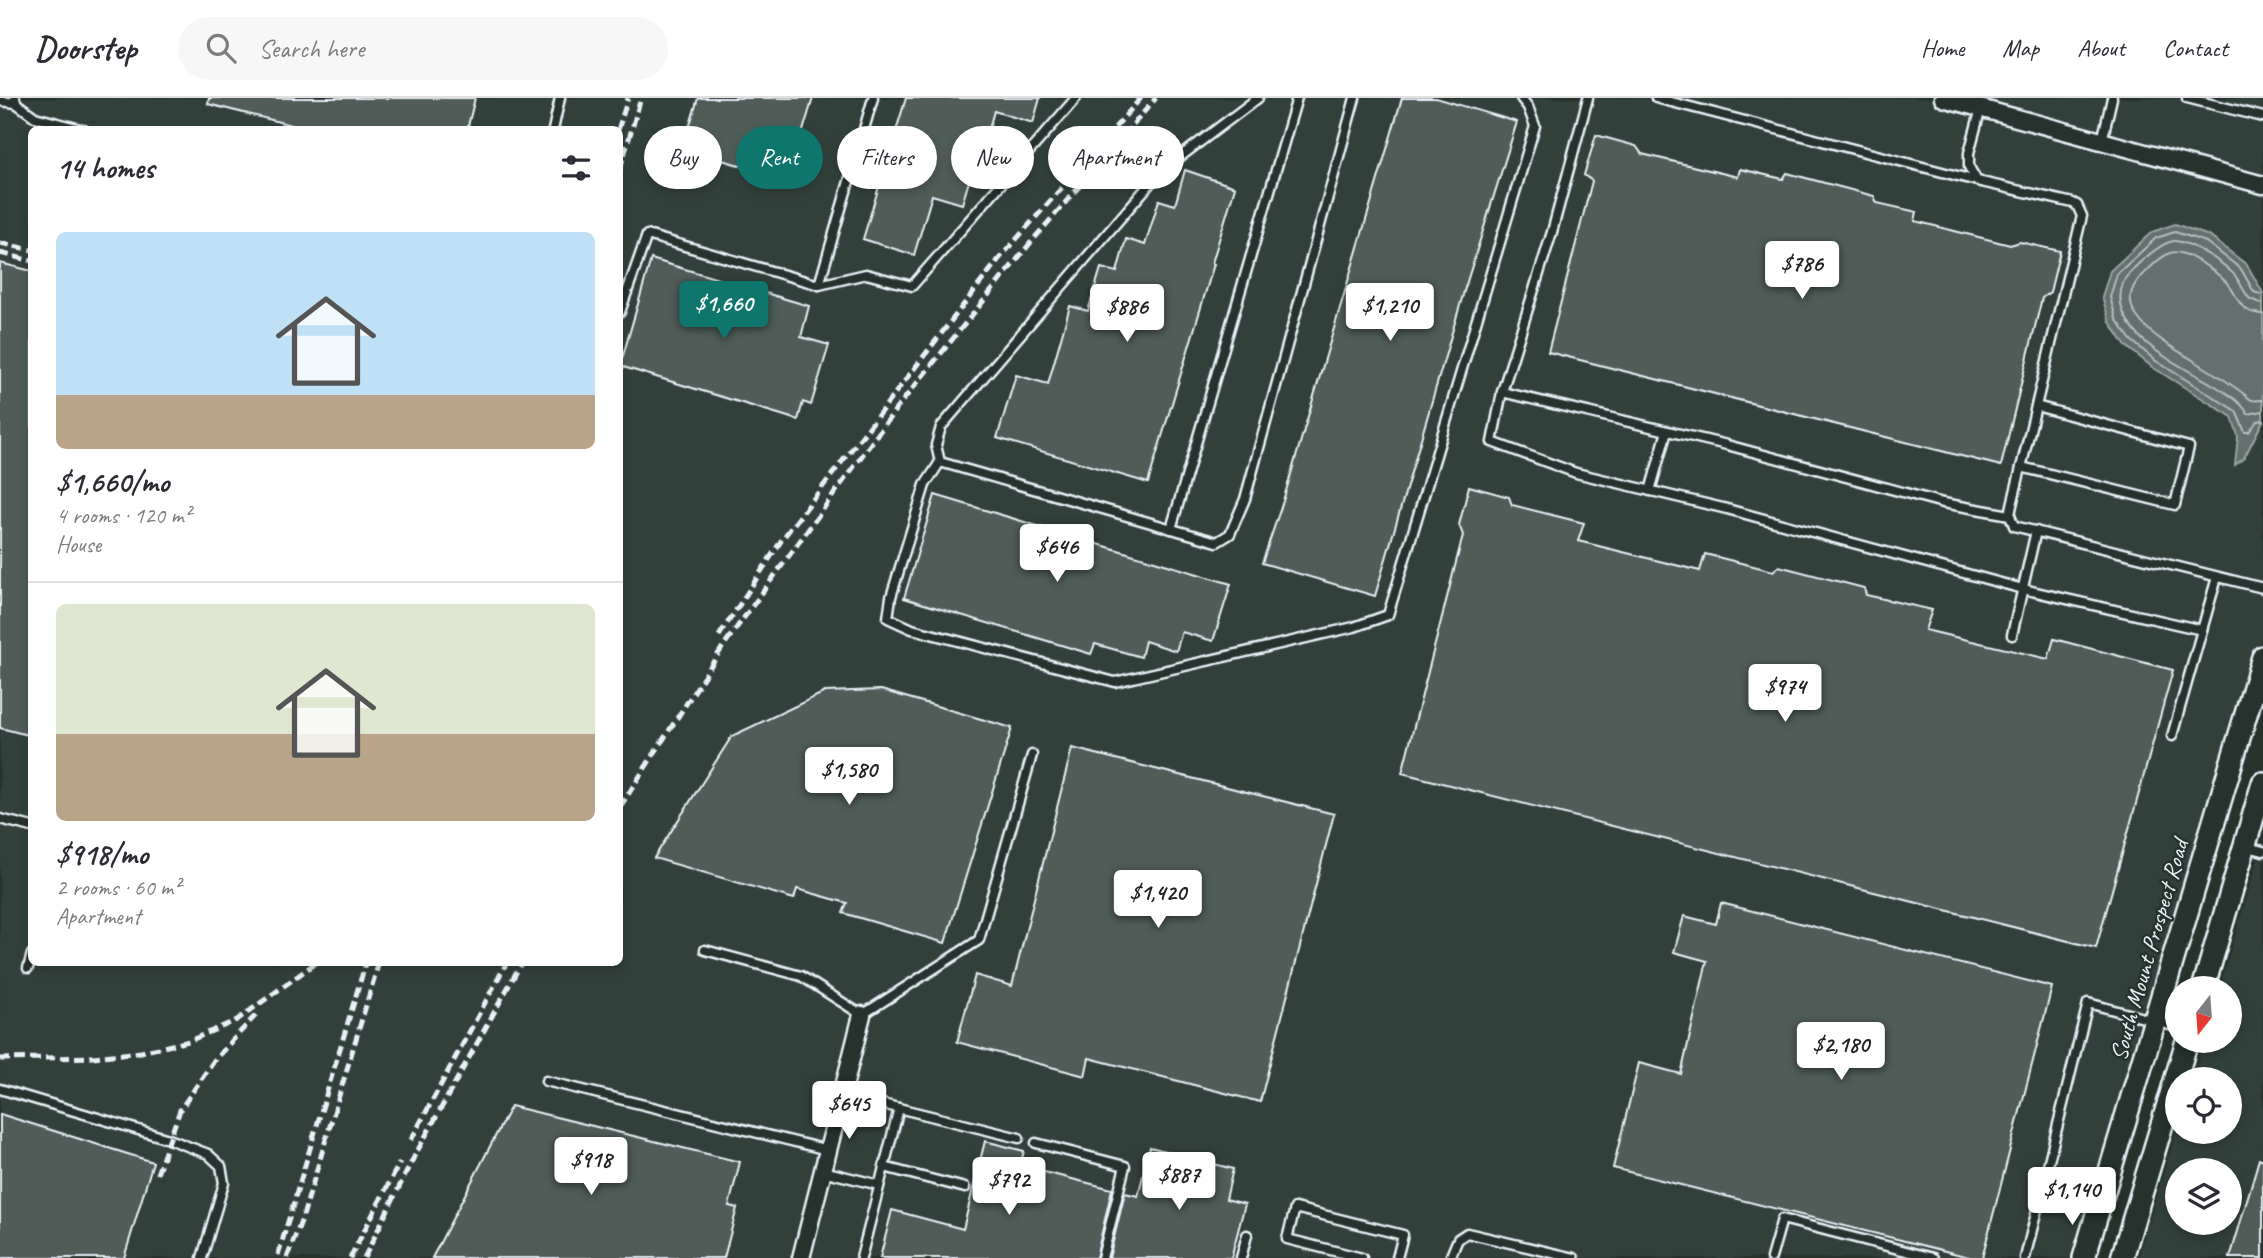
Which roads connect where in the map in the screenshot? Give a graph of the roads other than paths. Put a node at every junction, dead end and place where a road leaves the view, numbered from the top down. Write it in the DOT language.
graph roads {
  1 [pos="560,98"];
  2 [pos="873,98"];
  3 [pos="1076,98"];
  4 [pos="1258,98"];
  5 [pos="1297,98"];
  6 [pos="1355,98"];
  7 [pos="1521,98"];
  8 [pos="1588,98"];
  9 [pos="1656,98"];
  10 [pos="1943,98"];
  11 [pos="2112,98"];
  12 [pos="2187,98"];
  13 [pos="0,101"];
  14 [pos="15,101"];
  15 [pos="1529,102"];
  16 [pos="1981,108"];
  17 [pos="2263,117"];
  18 [pos="69,126"];
  19 [pos="554,126"];
  20 [pos="2102,141"];
  21 [pos="1977,181"];
  22 [pos="2263,185"];
  23 [pos="819,285"];
  24 [pos="623,303"];
  25 [pos="1502,392"];
  26 [pos="2036,406"];
  27 [pos="1667,430"];
  28 [pos="940,462"];
  29 [pos="2021,467"];
  30 [pos="1650,491"];
  31 [pos="2010,515"];
  32 [pos="1171,529"];
  33 [pos="2036,531"];
  34 [pos="2217,577"];
  35 [pos="2263,588"];
  36 [pos="2023,589"];
  37 [pos="2202,630"];
  38 [pos="2012,635"];
  39 [pos="2263,657"];
  40 [pos="2172,736"];
  41 [pos="1032,755"];
  42 [pos="2263,783"];
  43 [pos="0,819"];
  44 [pos="28,826"];
  45 [pos="2254,848"];
  46 [pos="705,950"];
  47 [pos="2208,976"];
  48 [pos="862,1015"];
  49 [pos="2156,1021"];
  50 [pos="2165,1024"];
  51 [pos="2183,1054"];
  52 [pos="546,1081"];
  53 [pos="0,1089"];
  54 [pos="842,1094"];
  55 [pos="899,1108"];
  56 [pos="1019,1138"];
  57 [pos="1036,1143"];
  58 [pos="828,1150"];
  59 [pos="884,1167"];
  60 [pos="823,1171"];
  61 [pos="879,1185"];
  62 [pos="965,1188"];
  63 [pos="1247,1235"];
  64 [pos="202,1258"];
  65 [pos="801,1258"];
  66 [pos="861,1258"];
  67 [pos="1102,1258"];
  68 [pos="1241,1258"];
  69 [pos="1362,1258"];
  70 [pos="1397,1258"];
  71 [pos="1450,1258"];
  72 [pos="1574,1258"];
  73 [pos="1772,1258"];
  74 [pos="1933,1258"];
  75 [pos="2025,1258"];
  76 [pos="2084,1258"];
  77 [pos="2122,1258"];
  1 -- 19 [label="lane"];
  2 -- 23 [label="lane"];
  3 -- 23 [label="lane"];
  4 -- 28 [label="lane"];
  5 -- 32 [label="lane"];
  6 -- 32 [label="lane"];
  7 -- 15 [label="lane"];
  8 -- 25 [label="lane"];
  9 -- 21 [label="lane"];
  10 -- 16 [label="street"];
  11 -- 20 [label="lane"];
  12 -- 17 [label="lane"];
  13 -- 14 [label="lane"];
  14 -- 18 [label="lane"];
  15 -- 28 [label="lane"];
  16 -- 20 [label="street"];
  16 -- 21 [label="lane"];
  20 -- 22 [label="street"];
  21 -- 26 [label="lane"];
  23 -- 24 [label="lane"];
  25 -- 27 [label="lane"];
  25 -- 30 [label="lane"];
  26 -- 29 [label="lane"];
  26 -- 29 [label="lane"];
  27 -- 30 [label="lane"];
  27 -- 31 [label="lane"];
  28 -- 32 [label="lane"];
  29 -- 31 [label="lane"];
  30 -- 36 [label="lane"];
  31 -- 33 [label="lane"];
  33 -- 34 [label="lane"];
  33 -- 36 [label="lane"];
  34 -- 35 [label="lane"];
  34 -- 37 [label="lane"];
  36 -- 37 [label="lane"];
  36 -- 38 [label="lane"];
  37 -- 40 [label="lane"];
  39 -- 49 [label="main road, South Mount Prospect Road"];
  41 -- 48 [label="lane"];
  42 -- 45 [label="main road"];
  43 -- 44 [label="lane"];
  45 -- 47 [label="main road"];
  46 -- 48 [label="lane"];
  48 -- 54 [label="street"];
  49 -- 50 [label="lane"];
  49 -- 75 [label="lane"];
  49 -- 76 [label="main road, South Mount Prospect Road"];
  51 -- 77 [label="main road"];
  52 -- 58 [label="lane"];
  53 -- 64 [label="lane"];
  54 -- 55 [label="lane"];
  54 -- 58 [label="street"];
  55 -- 56 [label="lane"];
  55 -- 59 [label="lane"];
  57 -- 67 [label="lane"];
  58 -- 60 [label="street"];
  59 -- 61 [label="lane"];
  59 -- 62 [label="lane"];
  60 -- 61 [label="lane"];
  60 -- 65 [label="street"];
  61 -- 66 [label="lane"];
  63 -- 68 [label="lane"];
  69 -- 70 [label="lane"];
  71 -- 72 [label="lane"];
  73 -- 74 [label="lane"];
}
